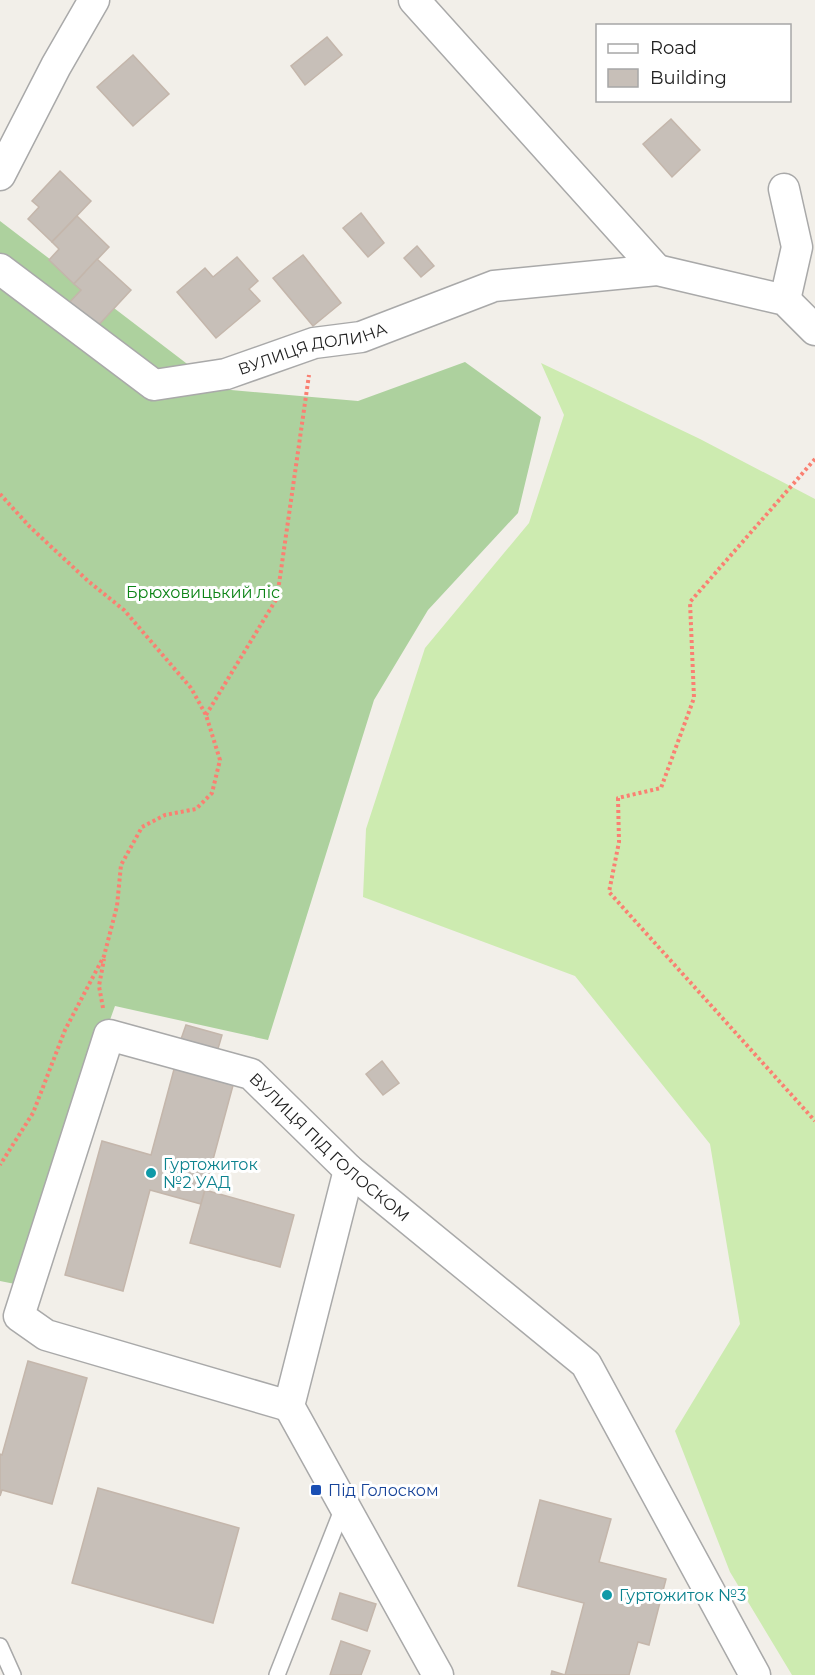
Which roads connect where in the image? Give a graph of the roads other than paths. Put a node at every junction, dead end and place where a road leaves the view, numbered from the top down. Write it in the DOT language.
graph roads {
  1 [pos="94,0"];
  2 [pos="414,0"];
  3 [pos="0,175"];
  4 [pos="784,189"];
  5 [pos="0,269"];
  6 [pos="657,270"];
  7 [pos="785,300"];
  8 [pos="815,330"];
  9 [pos="349,1170"];
  10 [pos="289,1406"];
  11 [pos="344,1504"];
  12 [pos="0,1646"];
  13 [pos="14,1675"];
  14 [pos="277,1675"];
  15 [pos="438,1675"];
  16 [pos="755,1675"];
  1 -- 3 [label="street"];
  2 -- 6 [label="street"];
  4 -- 7 [label="street"];
  5 -- 6 [label="street, ВУЛИЦЯ ДОЛИНА"];
  6 -- 7 [label="street, ВУЛИЦЯ ДОЛИНА"];
  7 -- 8 [label="street"];
  9 -- 10 [label="street"];
  9 -- 10 [label="street, ВУЛИЦЯ ПІД ГОЛОСКОМ"];
  9 -- 16 [label="street, ВУЛИЦЯ ПІД ГОЛОСКОМ"];
  10 -- 11 [label="street"];
  11 -- 14 [label="lane"];
  11 -- 15 [label="street"];
  12 -- 13 [label="lane"];
}
